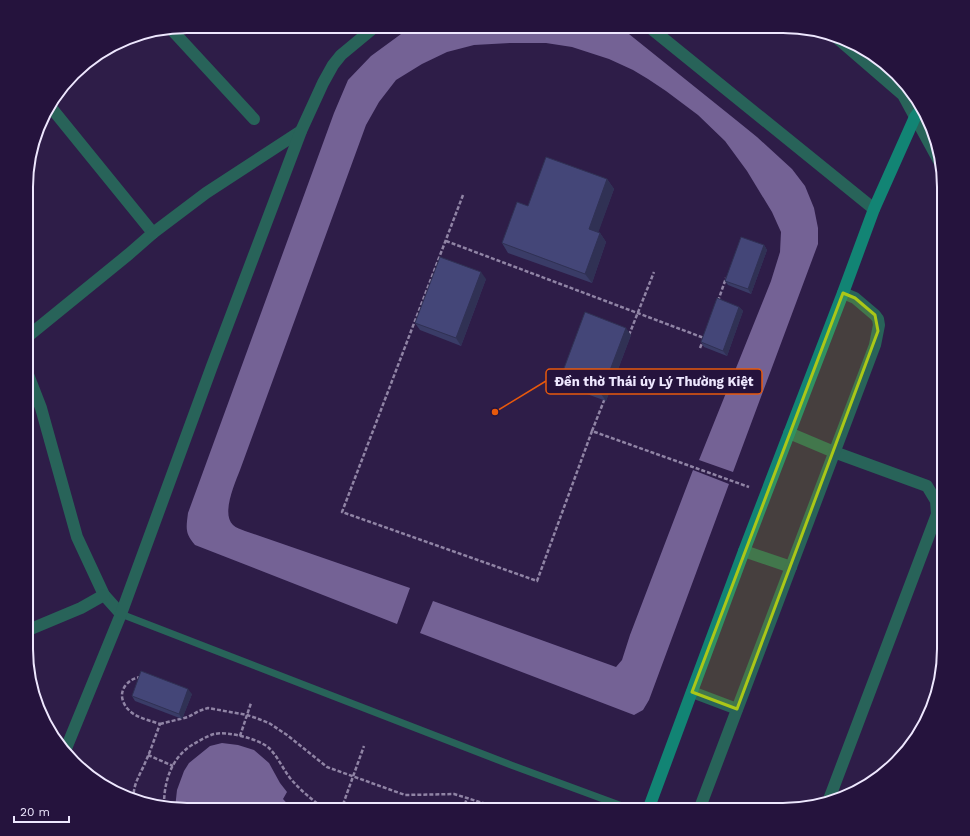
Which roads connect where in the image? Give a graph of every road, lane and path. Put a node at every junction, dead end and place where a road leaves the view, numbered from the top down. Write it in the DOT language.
graph roads {
  1 [pos="175,33"];
  2 [pos="368,33"];
  3 [pos="657,33"];
  4 [pos="848,48"];
  5 [pos="54,110"];
  6 [pos="917,112"];
  7 [pos="918,113"];
  8 [pos="919,116"];
  9 [pos="254,119"];
  10 [pos="301,131"];
  11 [pos="930,140"];
  12 [pos="463,195"];
  13 [pos="874,209"];
  14 [pos="153,233"];
  15 [pos="446,241"];
  16 [pos="654,272"];
  17 [pos="728,273"];
  18 [pos="843,293"];
  19 [pos="717,302"];
  20 [pos="638,313"];
  21 [pos="33,332"];
  22 [pos="630,335"];
  23 [pos="700,348"];
  24 [pos="33,387"];
  25 [pos="607,393"];
  26 [pos="592,431"];
  27 [pos="789,433"];
  28 [pos="834,452"];
  29 [pos="749,487"];
  30 [pos="937,514"];
  31 [pos="937,514"];
  32 [pos="744,551"];
  33 [pos="790,567"];
  34 [pos="104,596"];
  35 [pos="121,614"];
  36 [pos="33,628"];
  37 [pos="142,676"];
  38 [pos="692,692"];
  39 [pos="251,704"];
  40 [pos="737,708"];
  41 [pos="247,715"];
  42 [pos="160,724"];
  43 [pos="240,736"];
  44 [pos="67,746"];
  45 [pos="364,746"];
  46 [pos="148,755"];
  47 [pos="173,766"];
  48 [pos="353,776"];
  49 [pos="133,793"];
  50 [pos="830,796"];
  51 [pos="467,798"];
  52 [pos="164,801"];
  53 [pos="316,803"];
  54 [pos="343,803"];
  55 [pos="465,803"];
  56 [pos="483,803"];
  57 [pos="614,803"];
  58 [pos="651,803"];
  59 [pos="702,803"];
  1 -- 9 [label="street"];
  2 -- 10 [label="street"];
  3 -- 13 [label="street"];
  4 -- 6 [label="street"];
  5 -- 14 [label="street"];
  7 -- 13 [label="street"];
  8 -- 11 [label="street"];
  10 -- 14 [label="street"];
  10 -- 35 [label="street"];
  12 -- 15 [label="path"];
  13 -- 18 [label="street"];
  14 -- 21 [label="street"];
  15 -- 20 [label="path"];
  15 -- 26 [label="path"];
  16 -- 20 [label="path"];
  17 -- 19 [label="path"];
  18 -- 27 [label="street"];
  18 -- 28 [label="street"];
  20 -- 22 [label="path"];
  20 -- 23 [label="path"];
  24 -- 34 [label="street"];
  25 -- 26 [label="path"];
  26 -- 29 [label="path"];
  27 -- 28 [label="street"];
  27 -- 32 [label="street"];
  28 -- 31 [label="street"];
  28 -- 33 [label="street"];
  30 -- 50 [label="street"];
  32 -- 33 [label="street"];
  32 -- 38 [label="street"];
  33 -- 40 [label="street"];
  34 -- 35 [label="street"];
  34 -- 36 [label="street"];
  35 -- 44 [label="street"];
  35 -- 57 [label="lane"];
  37 -- 42 [label="path"];
  38 -- 40 [label="street"];
  38 -- 58 [label="street"];
  39 -- 41 [label="path"];
  40 -- 59 [label="street"];
  41 -- 42 [label="path"];
  41 -- 43 [label="path"];
  41 -- 48 [label="path"];
  42 -- 46 [label="path"];
  43 -- 47 [label="path"];
  43 -- 53 [label="path"];
  45 -- 48 [label="path"];
  46 -- 47 [label="path"];
  46 -- 49 [label="path"];
  47 -- 52 [label="path"];
  48 -- 51 [label="path"];
  48 -- 54 [label="path"];
  51 -- 55 [label="path"];
  51 -- 56 [label="path"];
}
